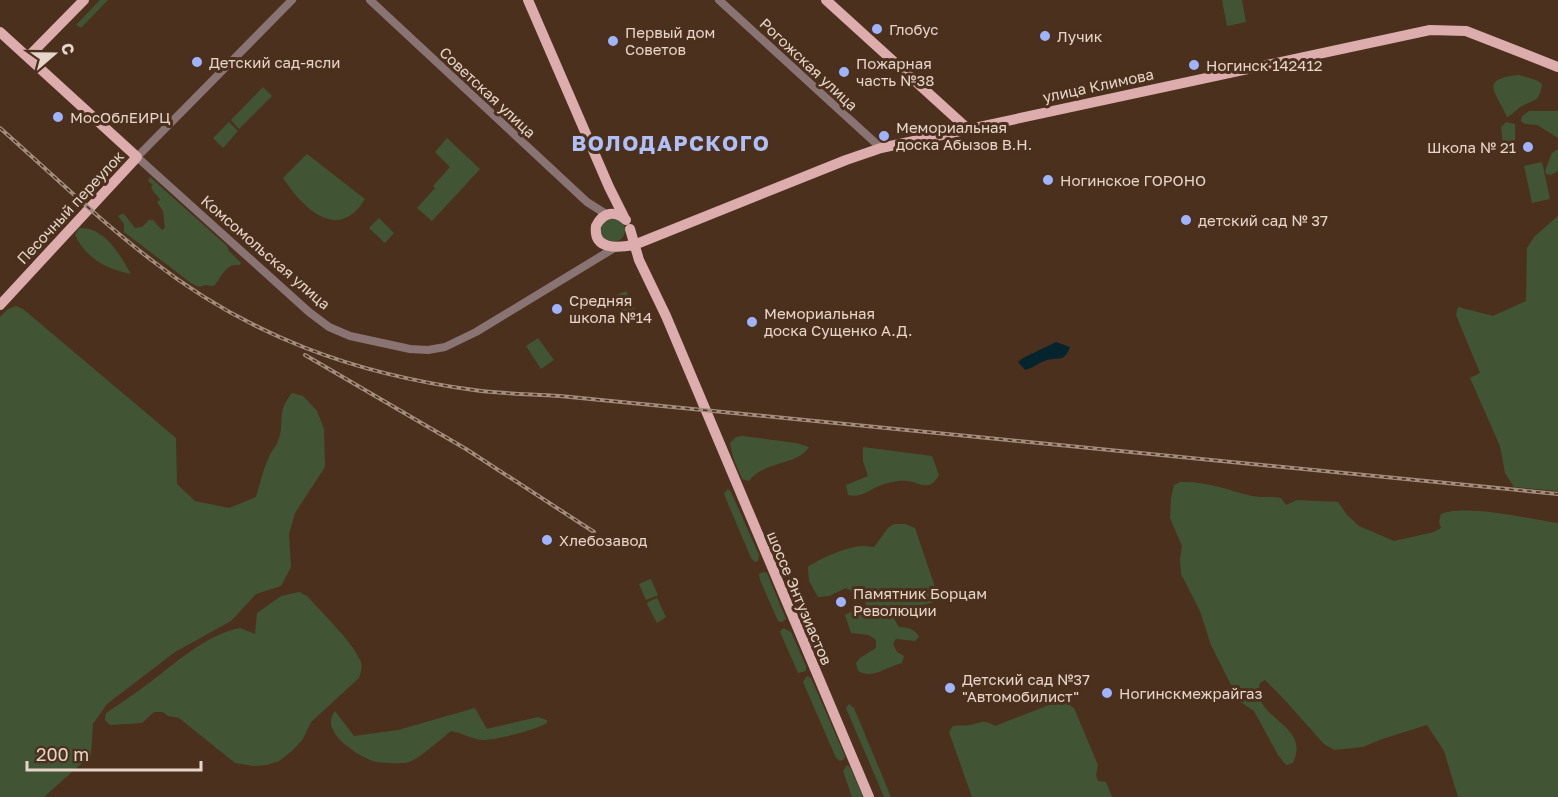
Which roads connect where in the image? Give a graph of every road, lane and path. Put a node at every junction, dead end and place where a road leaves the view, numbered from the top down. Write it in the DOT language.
graph roads {
  1 [pos="84,0"];
  2 [pos="292,0"];
  3 [pos="370,0"];
  4 [pos="528,0"];
  5 [pos="719,0"];
  6 [pos="826,0"];
  7 [pos="0,32"];
  8 [pos="28,57"];
  9 [pos="1558,67"];
  10 [pos="969,130"];
  11 [pos="881,148"];
  12 [pos="137,157"];
  13 [pos="610,189"];
  14 [pos="588,204"];
  15 [pos="606,214"];
  16 [pos="628,225"];
  17 [pos="596,226"];
  18 [pos="653,237"];
  19 [pos="598,239"];
  20 [pos="634,245"];
  21 [pos="619,246"];
  22 [pos="639,260"];
  23 [pos="588,264"];
  24 [pos="0,305"];
  25 [pos="869,797"];
  1 -- 8 [label="main road"];
  2 -- 12 [label="street"];
  3 -- 14 [label="street, Советская улица"];
  4 -- 13 [label="main road, шоссе Энтузиастов"];
  5 -- 11 [label="street, Рогожская улица"];
  6 -- 10 [label="main road"];
  7 -- 8 [label="main road, Комсомольская улица"];
  8 -- 12 [label="main road, Комсомольская улица"];
  9 -- 10 [label="main road, улица Климова"];
  10 -- 11 [label="main road, улица Климова"];
  11 -- 18 [label="main road, улица Климова"];
  12 -- 23 [label="street, Комсомольская улица"];
  12 -- 24 [label="main road, Песочный переулок"];
  13 -- 15 [label="main road"];
  13 -- 16 [label="main road, шоссе Энтузиастов"];
  14 -- 15 [label="street, Советская улица"];
  14 -- 17 [label="street, Советская улица"];
  15 -- 16 [label="main road"];
  15 -- 17 [label="main road"];
  16 -- 18 [label="main road"];
  16 -- 20 [label="main road, шоссе Энтузиастов"];
  16 -- 21 [label="main road"];
  17 -- 19 [label="main road"];
  18 -- 20 [label="main road, улица Климова"];
  19 -- 21 [label="main road"];
  19 -- 23 [label="street"];
  20 -- 21 [label="main road, улица Климова"];
  20 -- 22 [label="main road, шоссе Энтузиастов"];
  21 -- 22 [label="main road"];
  21 -- 23 [label="street, Комсомольская улица"];
  22 -- 25 [label="main road, шоссе Энтузиастов"];
}
